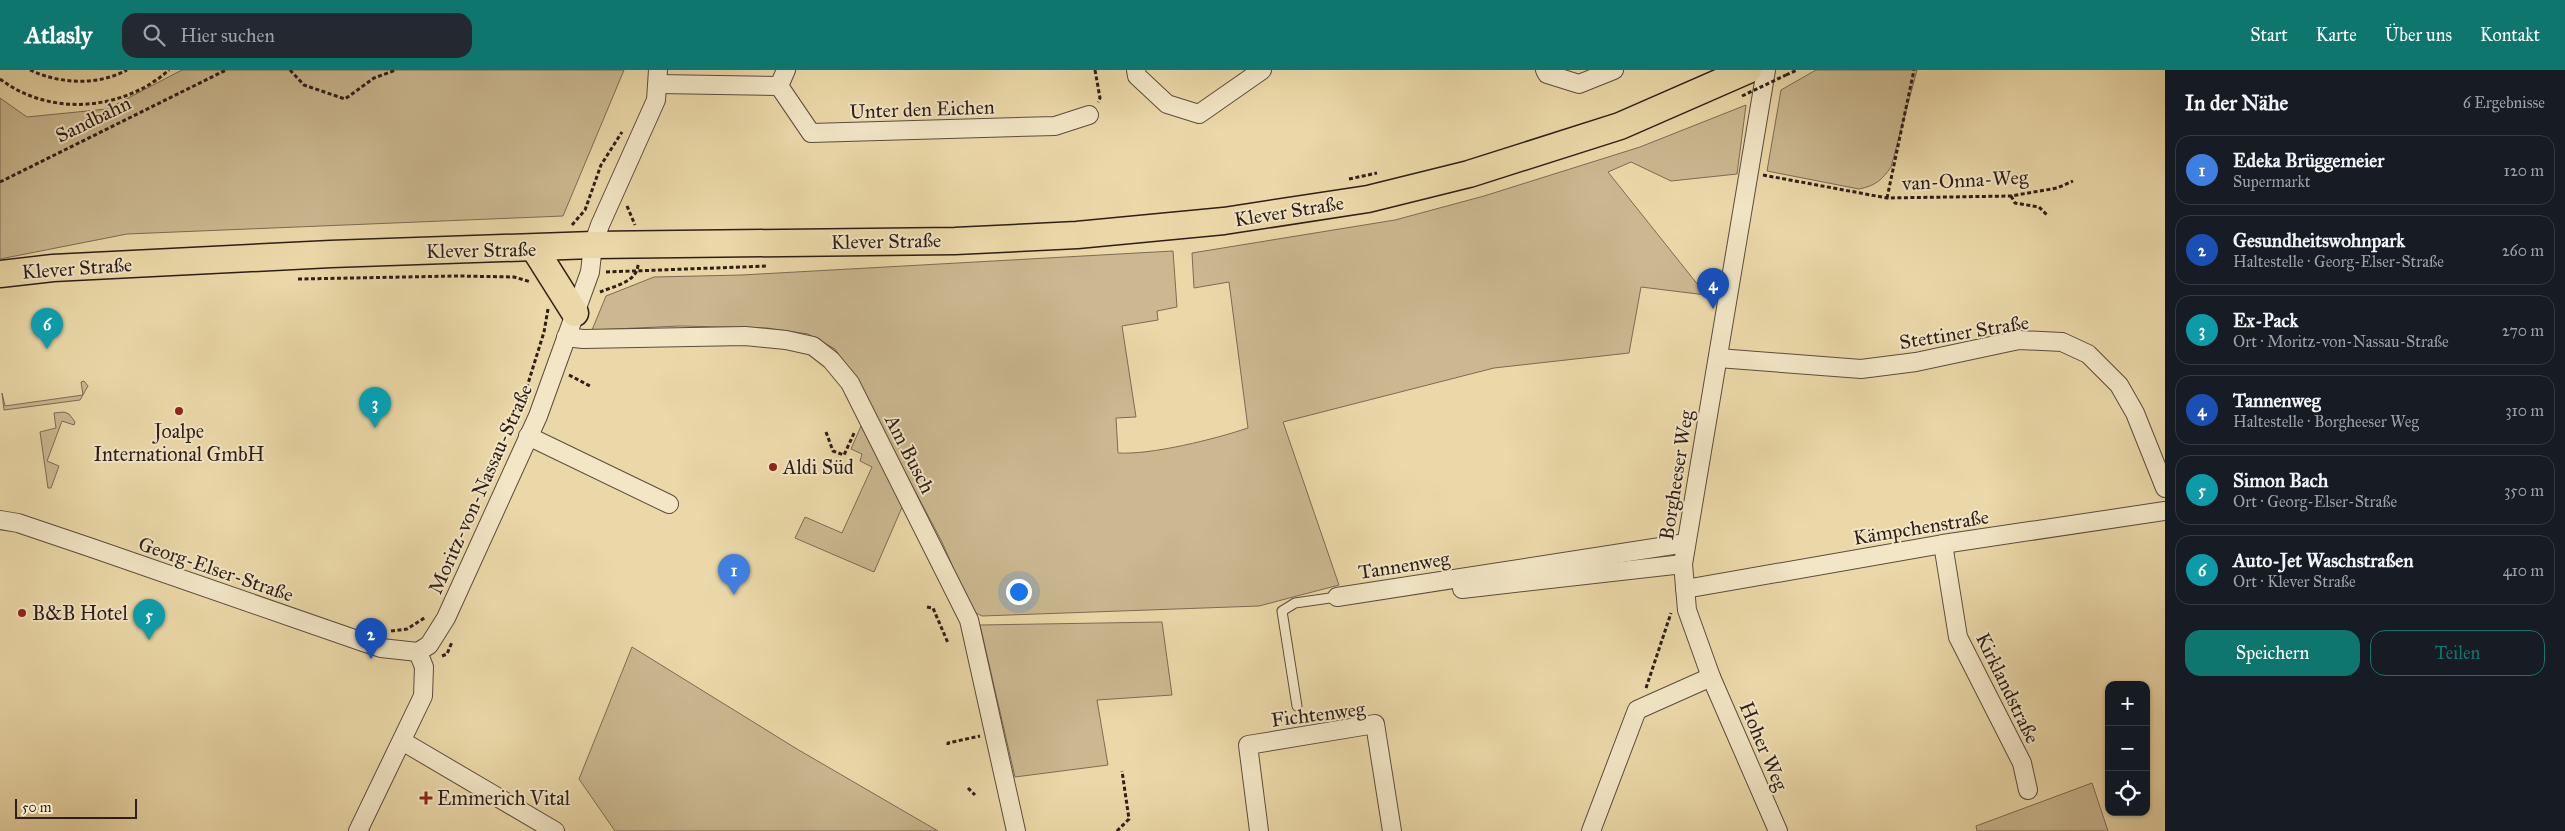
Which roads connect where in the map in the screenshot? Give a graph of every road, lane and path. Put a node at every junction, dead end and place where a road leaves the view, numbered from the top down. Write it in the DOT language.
graph roads {
  1 [pos="30,70"];
  2 [pos="169,70"];
  3 [pos="226,70"];
  4 [pos="290,70"];
  5 [pos="396,70"];
  6 [pos="1096,70"];
  7 [pos="1136,70"];
  8 [pos="1262,70"];
  9 [pos="1545,70"];
  10 [pos="1614,70"];
  11 [pos="1754,70"];
  12 [pos="1797,70"];
  13 [pos="1914,70"];
  14 [pos="125,71"];
  15 [pos="658,77"];
  16 [pos="783,78"];
  17 [pos="0,80"];
  18 [pos="1742,96"];
  19 [pos="1089,115"];
  20 [pos="623,129"];
  21 [pos="1748,172"];
  22 [pos="1379,173"];
  23 [pos="1341,180"];
  24 [pos="2073,181"];
  25 [pos="0,182"];
  26 [pos="2011,196"];
  27 [pos="1887,198"];
  28 [pos="2048,216"];
  29 [pos="644,223"];
  30 [pos="596,235"];
  31 [pos="534,248"];
  32 [pos="638,271"];
  33 [pos="0,274"];
  34 [pos="597,293"];
  35 [pos="570,325"];
  36 [pos="1718,358"];
  37 [pos="568,375"];
  38 [pos="590,386"];
  39 [pos="864,412"];
  40 [pos="826,432"];
  41 [pos="528,436"];
  42 [pos="2165,488"];
  43 [pos="669,504"];
  44 [pos="2165,511"];
  45 [pos="0,520"];
  46 [pos="1686,543"];
  47 [pos="1943,544"];
  48 [pos="1683,564"];
  49 [pos="1685,589"];
  50 [pos="1413,594"];
  51 [pos="1337,597"];
  52 [pos="927,607"];
  53 [pos="1672,608"];
  54 [pos="948,643"];
  55 [pos="418,652"];
  56 [pos="1711,677"];
  57 [pos="1297,706"];
  58 [pos="1638,710"];
  59 [pos="995,733"];
  60 [pos="402,741"];
  61 [pos="948,745"];
  62 [pos="1122,771"];
  63 [pos="968,788"];
  64 [pos="2028,790"];
  65 [pos="975,795"];
  66 [pos="358,831"];
  67 [pos="555,831"];
  68 [pos="1016,831"];
  69 [pos="1117,831"];
  70 [pos="1259,831"];
  71 [pos="1392,831"];
  72 [pos="1591,831"];
  73 [pos="1778,831"];
  1 -- 14 [label="path"];
  2 -- 17 [label="path"];
  3 -- 25 [label="path, Sandbahn"];
  4 -- 5 [label="path"];
  6 -- 19 [label="path"];
  7 -- 8 [label="street"];
  9 -- 10 [label="street"];
  11 -- 21 [label="street, Borgheeser Weg"];
  11 -- 30 [label="main road, Klever Straße"];
  12 -- 18 [label="path, bridge"];
  13 -- 27 [label="path, van-Onna-Weg"];
  15 -- 16 [label="street, Unter den Eichen"];
  15 -- 30 [label="street, Moritz-von-Nassau-Straße"];
  16 -- 19 [label="street, Unter den Eichen"];
  20 -- 30 [label="path"];
  21 -- 27 [label="path, van-Onna-Weg"];
  21 -- 36 [label="street, Borgheeser Weg"];
  22 -- 23 [label="path"];
  24 -- 26 [label="path, van-Onna-Weg"];
  26 -- 27 [label="path, van-Onna-Weg"];
  26 -- 28 [label="path"];
  29 -- 30 [label="path"];
  30 -- 31 [label="main road, Klever Straße"];
  30 -- 35 [label="street, Moritz-von-Nassau-Straße"];
  31 -- 33 [label="main road, Klever Straße"];
  31 -- 35 [label="main road"];
  32 -- 34 [label="path"];
  35 -- 39 [label="street, Am Busch"];
  35 -- 41 [label="street, Moritz-von-Nassau-Straße"];
  36 -- 42 [label="street, Stettiner Straße"];
  36 -- 46 [label="street, Borgheeser Weg"];
  37 -- 38 [label="path"];
  39 -- 40 [label="path"];
  39 -- 59 [label="street, Am Busch"];
  41 -- 43 [label="street"];
  41 -- 55 [label="street, Moritz-von-Nassau-Straße"];
  44 -- 47 [label="street, Kämpchenstraße"];
  45 -- 55 [label="street, Georg-Elser-Straße"];
  46 -- 48 [label="street, Borgheeser Weg"];
  46 -- 51 [label="street, Tannenweg"];
  47 -- 49 [label="street, Kämpchenstraße"];
  47 -- 64 [label="street, Kirklandstraße"];
  48 -- 49 [label="street, Borgheeser Weg"];
  48 -- 50 [label="street, Tannenweg"];
  49 -- 56 [label="street, Borgheeser Weg"];
  51 -- 57 [label="lane"];
  52 -- 54 [label="path"];
  53 -- 58 [label="path"];
  55 -- 60 [label="street"];
  56 -- 58 [label="street"];
  56 -- 73 [label="street, Hoher Weg"];
  58 -- 72 [label="street"];
  59 -- 61 [label="path"];
  59 -- 68 [label="street, Am Busch"];
  60 -- 66 [label="street"];
  60 -- 67 [label="street"];
  62 -- 69 [label="path"];
  63 -- 65 [label="path"];
  70 -- 71 [label="street, Fichtenweg"];
}
